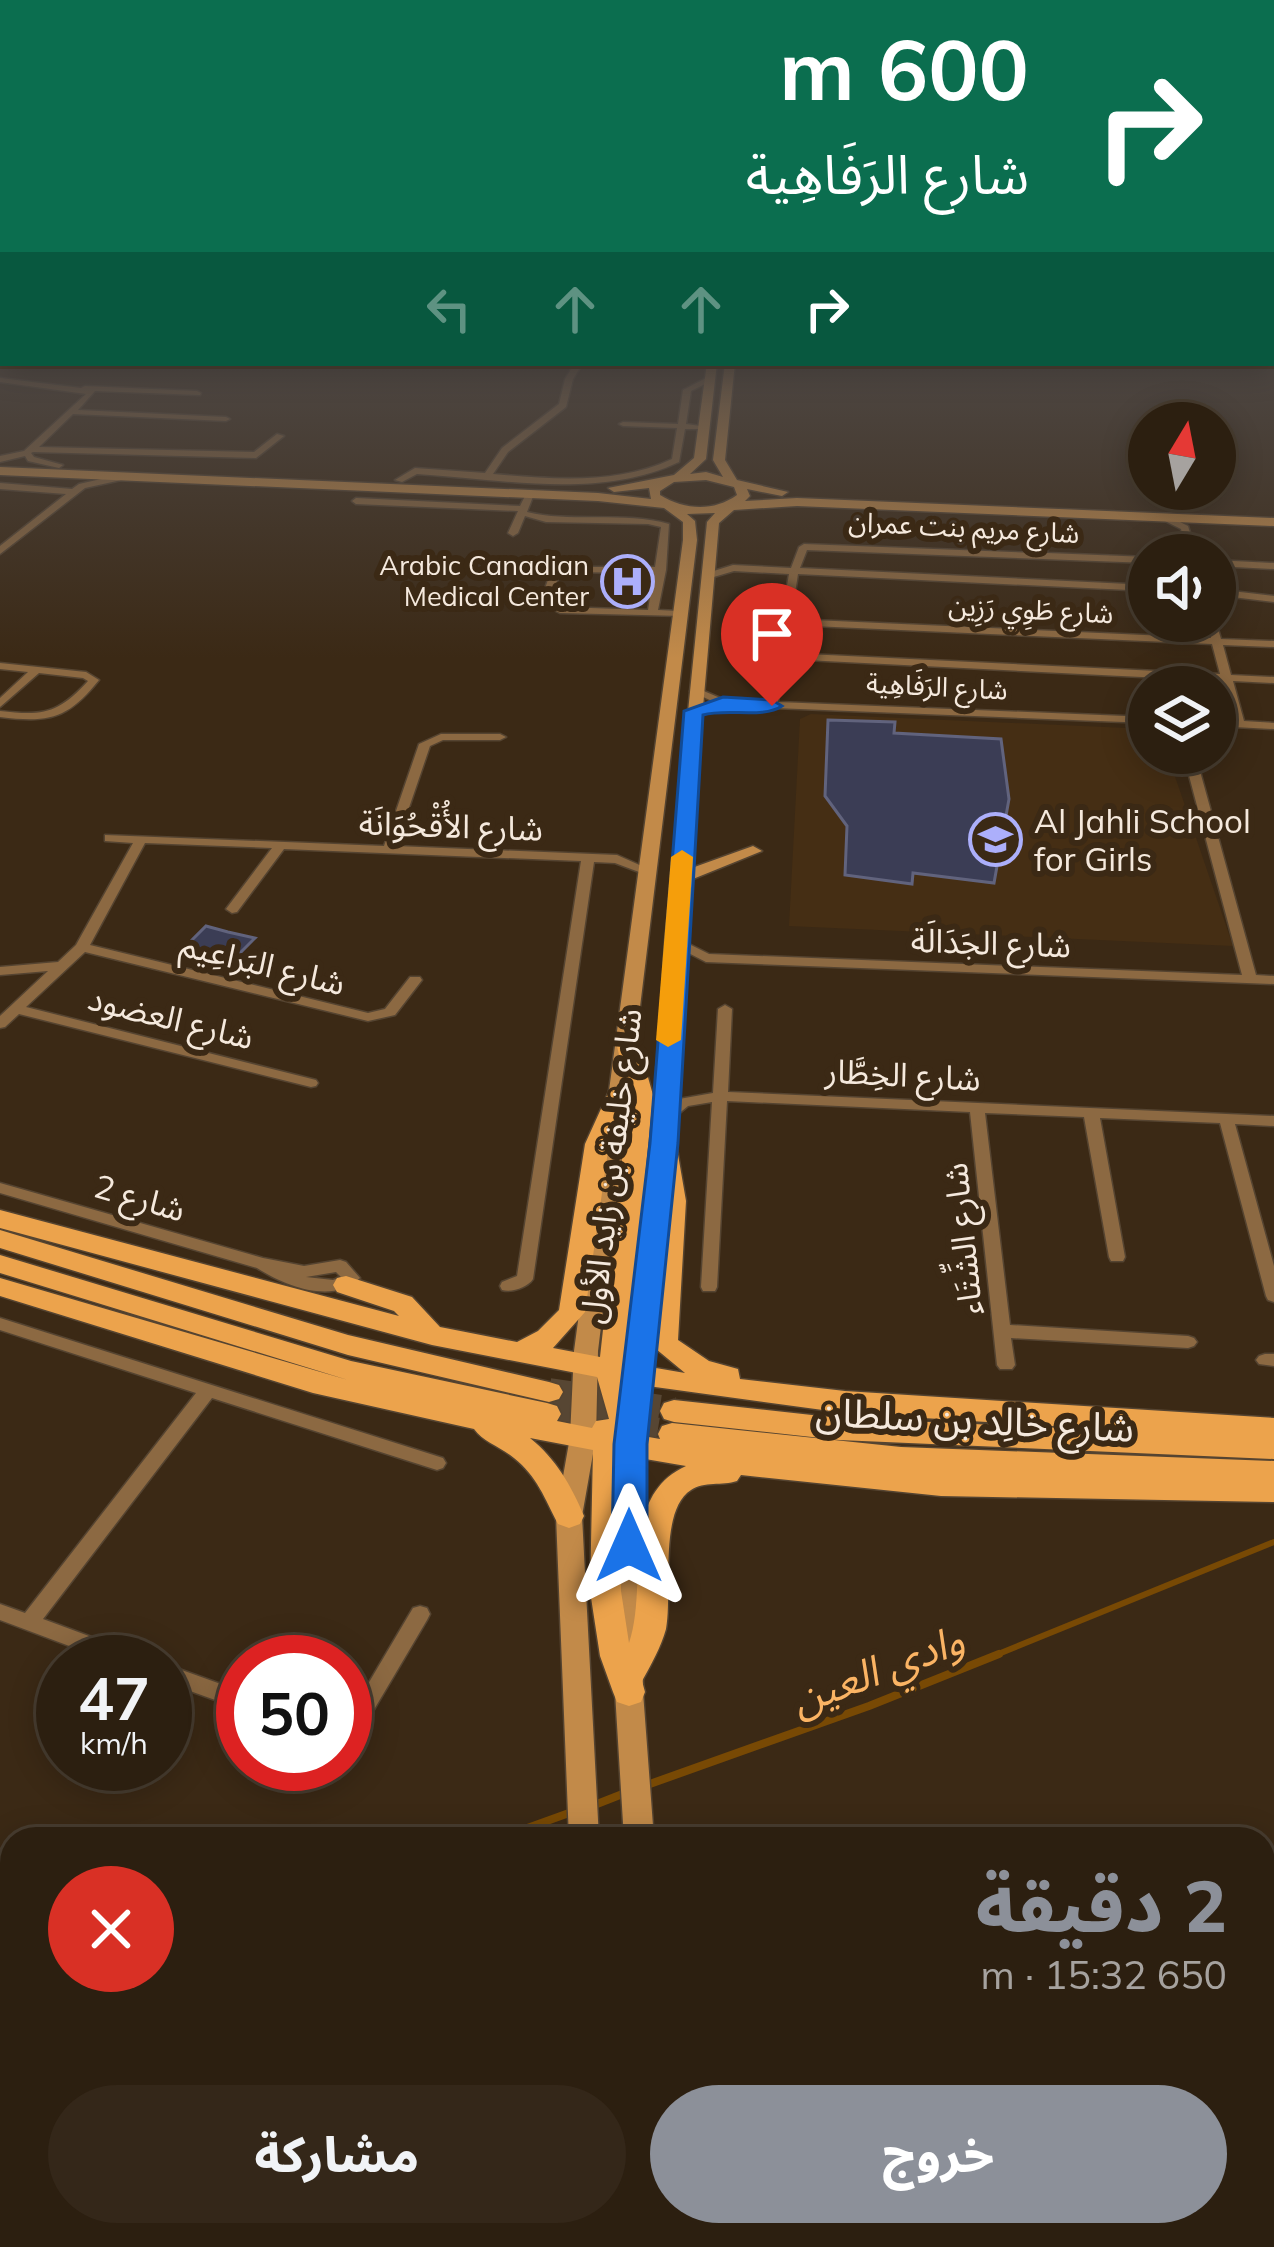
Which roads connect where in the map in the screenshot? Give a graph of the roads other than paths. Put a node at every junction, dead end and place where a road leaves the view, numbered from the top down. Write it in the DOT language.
graph roads {
  1 [pos="31,449"];
  2 [pos="268,449"];
  3 [pos="508,449"];
  4 [pos="678,449"];
  5 [pos="701,449"];
  6 [pos="720,449"];
  7 [pos="29,451"];
  8 [pos="0,464"];
  9 [pos="65,470"];
  10 [pos="488,475"];
  11 [pos="125,476"];
  12 [pos="676,478"];
  13 [pos="399,480"];
  14 [pos="661,483"];
  15 [pos="735,483"];
  16 [pos="0,486"];
  17 [pos="78,489"];
  18 [pos="530,494"];
  19 [pos="356,501"];
  20 [pos="668,506"];
  21 [pos="729,506"];
  22 [pos="523,511"];
  23 [pos="1274,512"];
  24 [pos="1164,517"];
  25 [pos="1199,519"];
  26 [pos="1274,522"];
  27 [pos="1185,528"];
  28 [pos="1041,531"];
  29 [pos="513,532"];
  30 [pos="1187,534"];
  31 [pos="5,542"];
  32 [pos="0,550"];
  33 [pos="1042,555"];
  34 [pos="1128,559"];
  35 [pos="1236,564"];
  36 [pos="1274,566"];
  37 [pos="708,567"];
  38 [pos="661,570"];
  39 [pos="794,571"];
  40 [pos="1128,587"];
  41 [pos="1236,594"];
  42 [pos="1274,599"];
  43 [pos="653,613"];
  44 [pos="679,614"];
  45 [pos="785,622"];
  46 [pos="1128,637"];
  47 [pos="1235,642"];
  48 [pos="1274,644"];
  49 [pos="778,656"];
  50 [pos="0,666"];
  51 [pos="38,670"];
  52 [pos="1128,673"];
  53 [pos="1236,678"];
  54 [pos="1274,680"];
  55 [pos="694,701"];
  56 [pos="0,704"];
  57 [pos="772,706"];
  58 [pos="1236,713"];
  59 [pos="0,715"];
  60 [pos="1128,719"];
  61 [pos="1236,724"];
  62 [pos="1239,724"];
  63 [pos="1274,726"];
  64 [pos="500,737"];
  65 [pos="1195,774"];
  66 [pos="109,838"];
  67 [pos="141,839"];
  68 [pos="281,845"];
  69 [pos="651,848"];
  70 [pos="389,850"];
  71 [pos="753,851"];
  72 [pos="588,858"];
  73 [pos="617,859"];
  74 [pos="647,871"];
  75 [pos="681,878"];
  76 [pos="232,909"];
  77 [pos="674,942"];
  78 [pos="82,947"];
  79 [pos="706,958"];
  80 [pos="64,966"];
  81 [pos="0,970"];
  82 [pos="673,973"];
  83 [pos="1250,979"];
  84 [pos="415,980"];
  85 [pos="1274,980"];
  86 [pos="17,1009"];
  87 [pos="725,1009"];
  88 [pos="0,1024"];
  89 [pos="627,1042"];
  90 [pos="666,1075"];
  91 [pos="311,1083"];
  92 [pos="619,1094"];
  93 [pos="717,1097"];
  94 [pos="977,1107"];
  95 [pos="1091,1112"];
  96 [pos="1226,1118"];
  97 [pos="1274,1121"];
  98 [pos="664,1131"];
  99 [pos="0,1188"];
  100 [pos="0,1220"];
  101 [pos="0,1239"];
  102 [pos="1117,1257"];
  103 [pos="0,1264"];
  104 [pos="346,1285"];
  105 [pos="508,1286"];
  106 [pos="0,1287"];
  107 [pos="709,1287"];
  108 [pos="1274,1296"];
  109 [pos="0,1324"];
  110 [pos="1002,1331"];
  111 [pos="432,1335"];
  112 [pos="1188,1342"];
  113 [pos="513,1352"];
  114 [pos="1006,1365"];
  115 [pos="611,1369"];
  116 [pos="208,1390"];
  117 [pos="968,1411"];
  118 [pos="458,1415"];
  119 [pos="673,1422"];
  120 [pos="1274,1429"];
  121 [pos="607,1440"];
  122 [pos="1274,1448"];
  123 [pos="1146,1454"];
  124 [pos="436,1463"];
  125 [pos="1274,1472"];
  126 [pos="941,1484"];
  127 [pos="1274,1490"];
  128 [pos="569,1516"];
  129 [pos="0,1612"];
  130 [pos="420,1614"];
  131 [pos="29,1623"];
  132 [pos="62,1635"];
  133 [pos="629,1682"];
  134 [pos="372,1695"];
  135 [pos="584,1827"];
  136 [pos="638,1827"];
  1 -- 7 [label="street"];
  2 -- 7 [label="street"];
  3 -- 10 [label="street"];
  4 -- 10 [label="street"];
  5 -- 12 [label="main road"];
  6 -- 15 [label="main road"];
  7 -- 8 [label="street"];
  7 -- 9 [label="street"];
  8 -- 9 [label="main road"];
  9 -- 11 [label="main road"];
  9 -- 13 [label="main road"];
  9 -- 17 [label="street"];
  10 -- 13 [label="street"];
  11 -- 17 [label="street"];
  11 -- 18 [label="main road"];
  12 -- 14 [label="main road"];
  12 -- 15 [label="main road"];
  13 -- 14 [label="main road"];
  14 -- 20 [label="main road"];
  15 -- 21 [label="main road, شارع خليفة بن زايد الأول"];
  15 -- 23 [label="main road"];
  16 -- 17 [label="street"];
  17 -- 31 [label="street"];
  18 -- 20 [label="main road"];
  18 -- 22 [label="street"];
  19 -- 22 [label="street"];
  20 -- 21 [label="main road"];
  20 -- 44 [label="main road, شارع خليفة بن زايد الأول"];
  21 -- 24 [label="main road"];
  21 -- 37 [label="main road, شارع خليفة بن زايد الأول"];
  22 -- 29 [label="street"];
  22 -- 38 [label="street"];
  24 -- 25 [label="main road"];
  24 -- 27 [label="street"];
  25 -- 26 [label="main road"];
  25 -- 27 [label="street"];
  27 -- 30 [label="street"];
  28 -- 33 [label="street"];
  31 -- 32 [label="street"];
  33 -- 34 [label="street, شارع مريم بنت عمران"];
  33 -- 39 [label="street, شارع مريم بنت عمران"];
  35 -- 36 [label="street"];
  37 -- 39 [label="street"];
  37 -- 55 [label="main road, شارع خليفة بن زايد الأول"];
  38 -- 43 [label="street"];
  38 -- 43 [label="street"];
  39 -- 40 [label="street"];
  39 -- 45 [label="street"];
  41 -- 42 [label="street"];
  43 -- 44 [label="street"];
  44 -- 69 [label="main road, شارع خليفة بن زايد الأول"];
  45 -- 46 [label="street, شارع طَوِي رَزِين"];
  45 -- 49 [label="street"];
  47 -- 48 [label="street, شارع طَوِي رَزِين"];
  49 -- 52 [label="street"];
  49 -- 57 [label="street"];
  50 -- 51 [label="street"];
  51 -- 56 [label="street"];
  51 -- 59 [label="street"];
  53 -- 54 [label="street"];
  55 -- 57 [label="street, شارع الرَفَاهِية"];
  55 -- 75 [label="main road, شارع خليفة بن زايد الأول"];
  57 -- 60 [label="street, شارع الرَفَاهِية"];
  58 -- 62 [label="street"];
  61 -- 62 [label="street"];
  62 -- 63 [label="street"];
  64 -- 70 [label="street"];
  65 -- 83 [label="street"];
  66 -- 67 [label="street, شارع الأُقْحُوَانَة"];
  67 -- 68 [label="street, شارع الأُقْحُوَانَة"];
  67 -- 78 [label="street"];
  68 -- 70 [label="street, شارع الأُقْحُوَانَة"];
  68 -- 76 [label="street"];
  69 -- 73 [label="street"];
  69 -- 74 [label="main road, شارع خليفة بن زايد الأول"];
  70 -- 72 [label="street, شارع الأُقْحُوَانَة"];
  71 -- 75 [label="main road"];
  72 -- 73 [label="street, شارع الأُقْحُوَانَة"];
  72 -- 105 [label="street"];
  73 -- 74 [label="street"];
  74 -- 89 [label="main road, شارع خليفة بن زايد الأول"];
  75 -- 77 [label="main road, شارع خليفة بن زايد الأول"];
  77 -- 79 [label="street, شارع الجَدَالَة"];
  77 -- 82 [label="main road, شارع خليفة بن زايد الأول"];
  78 -- 80 [label="street"];
  78 -- 84 [label="street, شارع البَراعِيم"];
  79 -- 82 [label="street, شارع الجَدَالَة"];
  79 -- 83 [label="street, شارع الجَدَالَة"];
  80 -- 81 [label="street"];
  80 -- 86 [label="street"];
  82 -- 90 [label="main road, شارع خليفة بن زايد الأول"];
  83 -- 85 [label="street, شارع الجَدَالَة"];
  86 -- 88 [label="street"];
  86 -- 91 [label="street, شارع العضود"];
  87 -- 93 [label="street"];
  89 -- 92 [label="main road, شارع خليفة بن زايد الأول"];
  89 -- 115 [label="main road"];
  90 -- 93 [label="street, شارع الخِطَّار"];
  90 -- 98 [label="main road, شارع خليفة بن زايد الأول"];
  92 -- 113 [label="main road"];
  92 -- 115 [label="main road, شارع خليفة بن زايد الأول"];
  93 -- 94 [label="street, شارع الخِطَّار"];
  93 -- 98 [label="street, شارع الخِطَّار"];
  93 -- 107 [label="street"];
  94 -- 95 [label="street, شارع الخِطَّار"];
  94 -- 110 [label="street, شارع الشِّتَاء"];
  95 -- 96 [label="street, شارع الخِطَّار"];
  95 -- 102 [label="street"];
  96 -- 97 [label="street, شارع الخِطَّار"];
  96 -- 108 [label="street"];
  98 -- 115 [label="main road, شارع خليفة بن زايد الأول"];
  98 -- 117 [label="main road"];
  99 -- 104 [label="street, شارع 2"];
  100 -- 111 [label="main road"];
  101 -- 103 [label="main road"];
  104 -- 111 [label="main road"];
  106 -- 118 [label="main road"];
  109 -- 116 [label="street"];
  110 -- 112 [label="street"];
  110 -- 114 [label="street, شارع الشِّتَاء"];
  111 -- 113 [label="main road"];
  113 -- 115 [label="main road"];
  115 -- 117 [label="main road"];
  115 -- 121 [label="main road, شارع خليفة بن زايد الأول"];
  115 -- 121 [label="main road"];
  116 -- 124 [label="street"];
  116 -- 131 [label="street"];
  117 -- 123 [label="main road"];
  118 -- 121 [label="main road"];
  118 -- 128 [label="main road"];
  119 -- 123 [label="main road, شارع خالِد بن سلطان"];
  120 -- 123 [label="main road"];
  121 -- 126 [label="main road"];
  121 -- 128 [label="main road, شارع خليفة بن زايد الأول"];
  121 -- 133 [label="main road"];
  122 -- 123 [label="main road, شارع خالِد بن سلطان"];
  123 -- 125 [label="main road, شارع خالِد بن سلطان"];
  123 -- 126 [label="main road"];
  123 -- 127 [label="main road"];
  126 -- 133 [label="main road"];
  128 -- 135 [label="main road, شارع خليفة بن زايد الأول"];
  129 -- 131 [label="street"];
  130 -- 134 [label="street"];
  131 -- 132 [label="street"];
  133 -- 136 [label="main road"];
}
